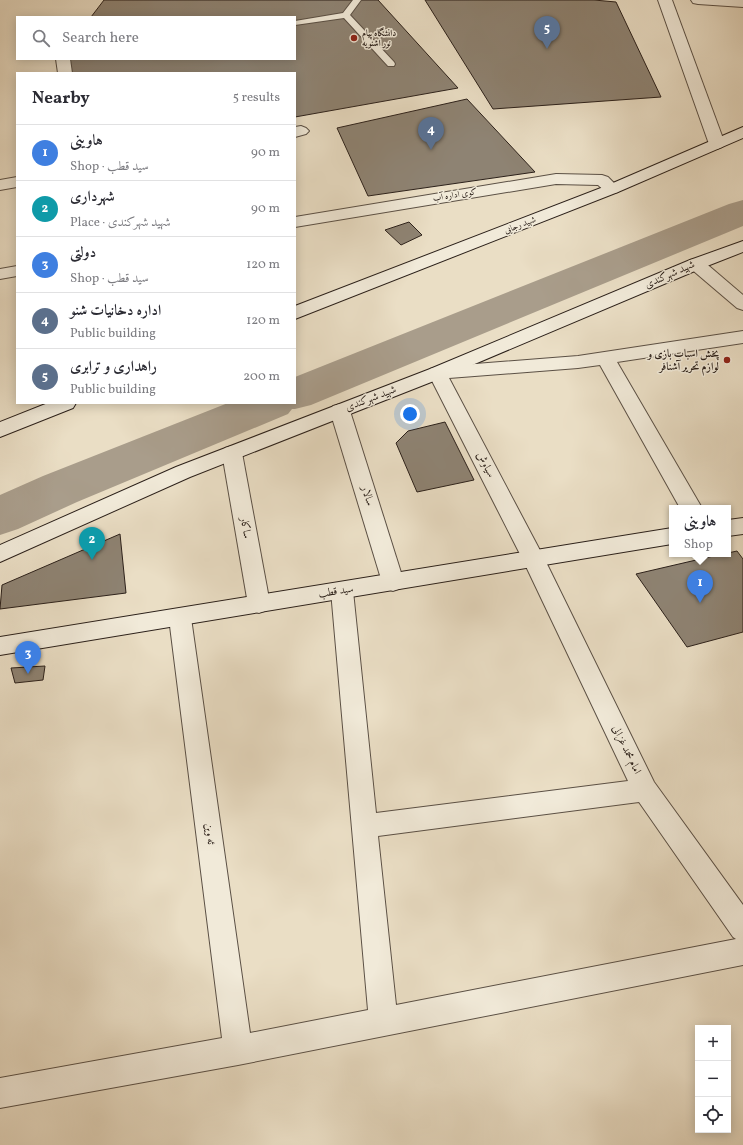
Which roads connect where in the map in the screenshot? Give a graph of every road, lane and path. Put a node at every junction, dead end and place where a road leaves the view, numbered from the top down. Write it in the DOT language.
graph roads {
  1 [pos="357,0"];
  2 [pos="665,0"];
  3 [pos="698,0"];
  4 [pos="742,5"];
  5 [pos="346,15"];
  6 [pos="296,22"];
  7 [pos="63,60"];
  8 [pos="391,64"];
  9 [pos="65,72"];
  10 [pos="743,132"];
  11 [pos="717,144"];
  12 [pos="16,182"];
  13 [pos="0,185"];
  14 [pos="612,189"];
  15 [pos="296,222"];
  16 [pos="743,246"];
  17 [pos="696,264"];
  18 [pos="16,271"];
  19 [pos="0,274"];
  20 [pos="743,304"];
  21 [pos="296,313"];
  22 [pos="743,337"];
  23 [pos="604,358"];
  24 [pos="437,373"];
  25 [pos="64,404"];
  26 [pos="340,411"];
  27 [pos="0,430"];
  28 [pos="232,452"];
  29 [pos="689,505"];
  30 [pos="743,526"];
  31 [pos="731,528"];
  32 [pos="669,536"];
  33 [pos="0,554"];
  34 [pos="533,558"];
  35 [pos="393,582"];
  36 [pos="342,591"];
  37 [pos="258,604"];
  38 [pos="180,618"];
  39 [pos="0,646"];
  40 [pos="645,790"];
  41 [pos="364,826"];
  42 [pos="743,928"];
  43 [pos="743,951"];
  44 [pos="383,1022"];
  45 [pos="238,1050"];
  46 [pos="0,1094"];
  1 -- 5 [label="lane"];
  2 -- 11 [label="street"];
  3 -- 4 [label="street"];
  5 -- 6 [label="lane"];
  5 -- 8 [label="lane"];
  7 -- 9 [label="street"];
  10 -- 11 [label="street, شهید رجایی"];
  11 -- 14 [label="street, شهید رجایی"];
  12 -- 13 [label="street"];
  14 -- 15 [label="street, کوی اداره آب"];
  14 -- 21 [label="street, شهید رجایی"];
  16 -- 17 [label="street, شهید شهرکندی"];
  17 -- 20 [label="street"];
  17 -- 24 [label="street, شهید شهرکندی"];
  18 -- 19 [label="street"];
  22 -- 23 [label="street"];
  23 -- 24 [label="street"];
  23 -- 29 [label="street"];
  24 -- 26 [label="street, شهید شهرکندی"];
  24 -- 34 [label="street, سیاوش"];
  25 -- 27 [label="street"];
  26 -- 28 [label="street, شهید شهرکندی"];
  26 -- 35 [label="street, سالار"];
  28 -- 33 [label="street, شهید شهرکندی"];
  28 -- 37 [label="street, ساکار"];
  30 -- 31 [label="street"];
  32 -- 34 [label="street, سید قطب"];
  34 -- 35 [label="street, سید قطب"];
  34 -- 40 [label="street, امام محمد غزالی"];
  35 -- 36 [label="street, سید قطب"];
  36 -- 37 [label="street, سید قطب"];
  36 -- 41 [label="street"];
  37 -- 38 [label="street, سید قطب"];
  38 -- 39 [label="street, سید قطب"];
  38 -- 45 [label="street, ئه وین"];
  40 -- 41 [label="street"];
  40 -- 42 [label="street, امام محمد غزالی"];
  41 -- 44 [label="street"];
  43 -- 44 [label="street"];
  44 -- 45 [label="street"];
  45 -- 46 [label="street"];
}
